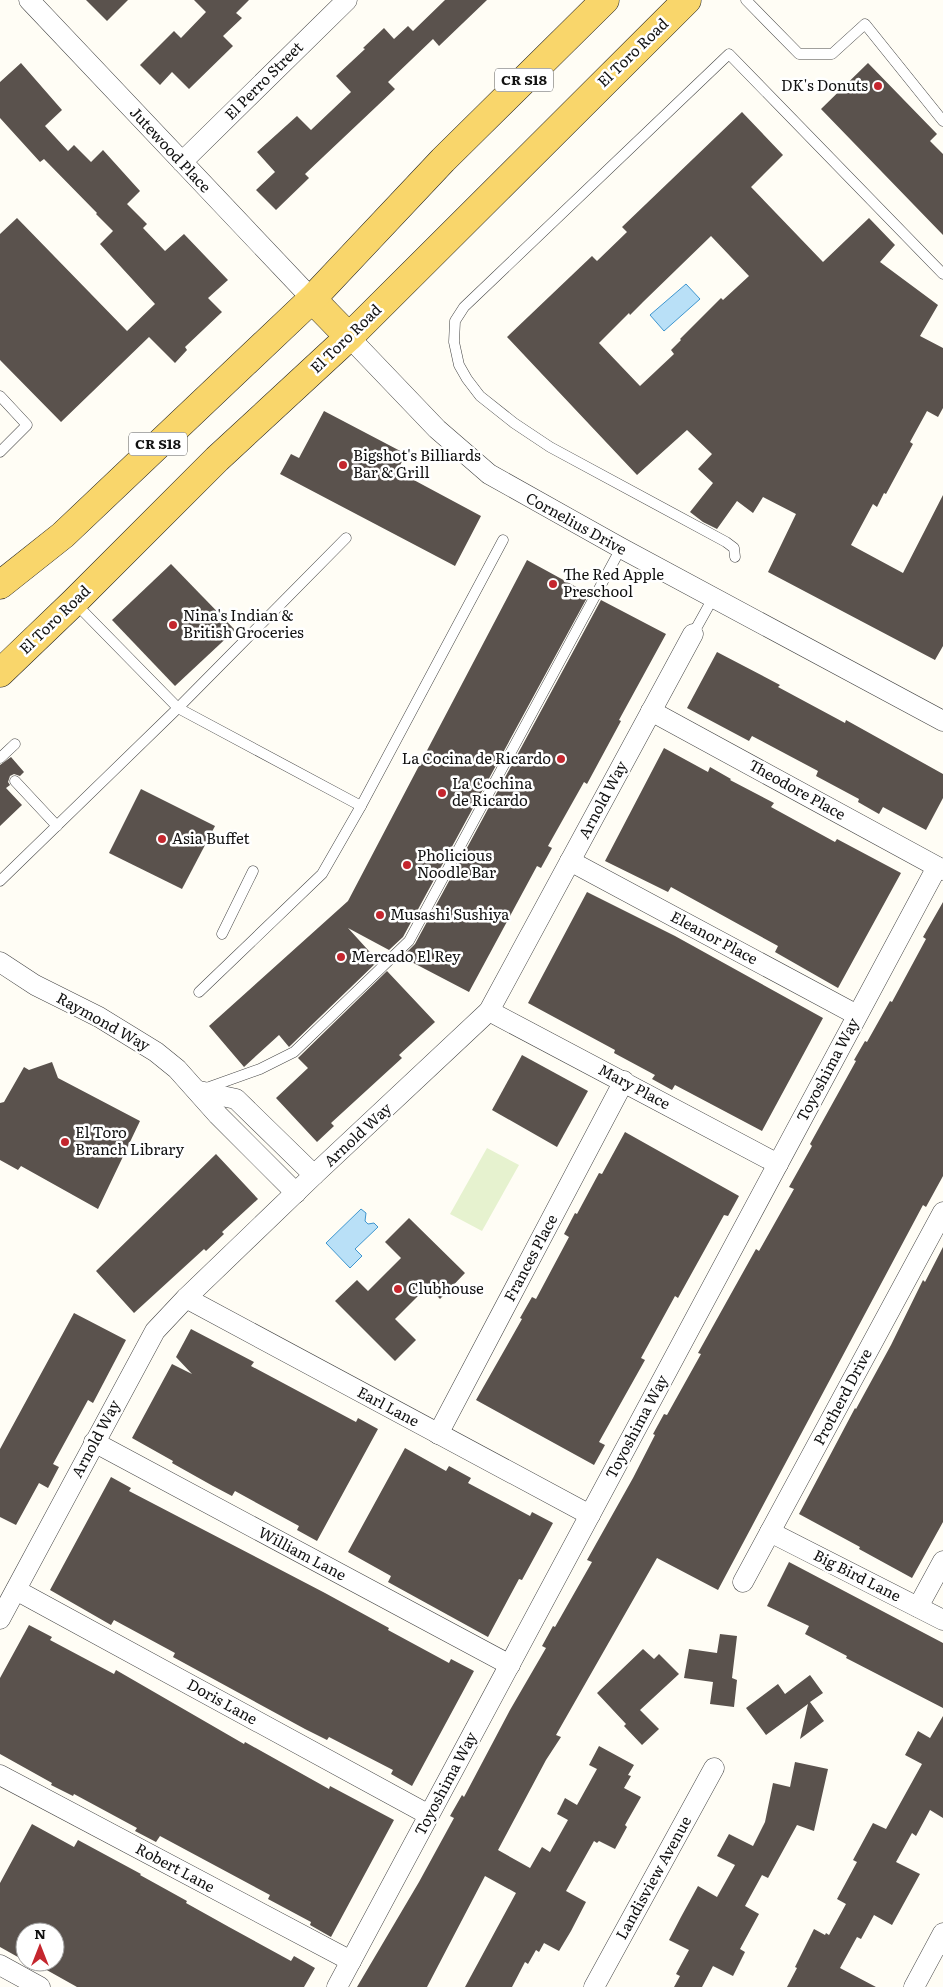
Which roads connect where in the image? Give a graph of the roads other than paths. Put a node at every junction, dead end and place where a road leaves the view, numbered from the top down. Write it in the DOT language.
graph roads {
  1 [pos="29,0"];
  2 [pos="347,0"];
  3 [pos="606,0"];
  4 [pos="687,0"];
  5 [pos="746,0"];
  6 [pos="943,121"];
  7 [pos="182,162"];
  8 [pos="943,274"];
  9 [pos="312,299"];
  10 [pos="349,338"];
  11 [pos="0,396"];
  12 [pos="0,452"];
  13 [pos="346,538"];
  14 [pos="503,540"];
  15 [pos="621,548"];
  16 [pos="735,557"];
  17 [pos="0,585"];
  18 [pos="713,598"];
  19 [pos="74,602"];
  20 [pos="693,634"];
  21 [pos="0,673"];
  22 [pos="178,708"];
  23 [pos="651,711"];
  24 [pos="943,721"];
  25 [pos="15,744"];
  26 [pos="0,758"];
  27 [pos="15,781"];
  28 [pos="361,806"];
  29 [pos="57,826"];
  30 [pos="570,862"];
  31 [pos="940,868"];
  32 [pos="253,871"];
  33 [pos="0,881"];
  34 [pos="222,934"];
  35 [pos="0,962"];
  36 [pos="199,992"];
  37 [pos="489,1011"];
  38 [pos="858,1015"];
  39 [pos="624,1081"];
  40 [pos="199,1092"];
  41 [pos="778,1164"];
  42 [pos="314,1176"];
  43 [pos="296,1193"];
  44 [pos="943,1212"];
  45 [pos="186,1298"];
  46 [pos="438,1434"];
  47 [pos="94,1442"];
  48 [pos="590,1515"];
  49 [pos="770,1532"];
  50 [pos="943,1562"];
  51 [pos="743,1582"];
  52 [pos="16,1590"];
  53 [pos="918,1607"];
  54 [pos="0,1619"];
  55 [pos="943,1620"];
  56 [pos="510,1665"];
  57 [pos="714,1768"];
  58 [pos="0,1775"];
  59 [pos="429,1815"];
  60 [pos="943,1933"];
  61 [pos="351,1961"];
  62 [pos="0,1966"];
  63 [pos="40,1987"];
  64 [pos="337,1987"];
  65 [pos="594,1987"];
  66 [pos="914,1987"];
  1 -- 7 [label="street, Jutewood Place"];
  2 -- 7 [label="street, El Perro Street"];
  3 -- 9 [label="main road, CR S18"];
  4 -- 10 [label="main road, El Toro Road"];
  5 -- 6 [label="lane"];
  7 -- 9 [label="street, Jutewood Place"];
  8 -- 16 [label="lane"];
  9 -- 10 [label="main road"];
  9 -- 17 [label="main road, CR S18"];
  10 -- 15 [label="street, Cornelius Drive"];
  10 -- 19 [label="main road, El Toro Road"];
  11 -- 12 [label="lane"];
  13 -- 22 [label="lane"];
  14 -- 28 [label="lane"];
  15 -- 18 [label="street, Cornelius Drive"];
  15 -- 40 [label="lane"];
  18 -- 20 [label="lane"];
  18 -- 24 [label="street, Cornelius Drive"];
  19 -- 21 [label="main road, El Toro Road"];
  19 -- 22 [label="lane"];
  20 -- 23 [label="street, Arnold Way"];
  22 -- 28 [label="lane"];
  22 -- 29 [label="lane"];
  23 -- 30 [label="street, Arnold Way"];
  23 -- 31 [label="street, Theodore Place"];
  25 -- 26 [label="lane"];
  27 -- 29 [label="lane"];
  28 -- 36 [label="lane"];
  29 -- 33 [label="lane"];
  30 -- 37 [label="street, Arnold Way"];
  30 -- 38 [label="street, Eleanor Place"];
  31 -- 38 [label="street, Toyoshima Way"];
  32 -- 34 [label="lane"];
  35 -- 40 [label="street, Raymond Way"];
  37 -- 39 [label="street, Mary Place"];
  37 -- 42 [label="street, Arnold Way"];
  38 -- 41 [label="street, Toyoshima Way"];
  39 -- 41 [label="street, Mary Place"];
  39 -- 46 [label="street, Frances Place"];
  40 -- 42 [label="street"];
  40 -- 43 [label="street, Raymond Way"];
  41 -- 48 [label="street, Toyoshima Way"];
  42 -- 43 [label="street, Arnold Way"];
  43 -- 45 [label="street, Arnold Way"];
  44 -- 49 [label="street, Protherd Drive"];
  45 -- 46 [label="street, Earl Lane"];
  45 -- 47 [label="street, Arnold Way"];
  46 -- 48 [label="street, Earl Lane"];
  47 -- 52 [label="street, Arnold Way"];
  47 -- 56 [label="street, William Lane"];
  48 -- 56 [label="street, Toyoshima Way"];
  49 -- 51 [label="street, Protherd Drive"];
  49 -- 53 [label="street, Big Bird Lane"];
  50 -- 53 [label="street"];
  52 -- 54 [label="street, Arnold Way"];
  52 -- 59 [label="street, Doris Lane"];
  53 -- 55 [label="street, Big Bird Lane"];
  56 -- 59 [label="street, Toyoshima Way"];
  57 -- 65 [label="street, Landisview Avenue"];
  58 -- 61 [label="street, Robert Lane"];
  59 -- 61 [label="street, Toyoshima Way"];
  60 -- 66 [label="street"];
  61 -- 64 [label="street, Toyoshima Way"];
  62 -- 63 [label="street"];
}
